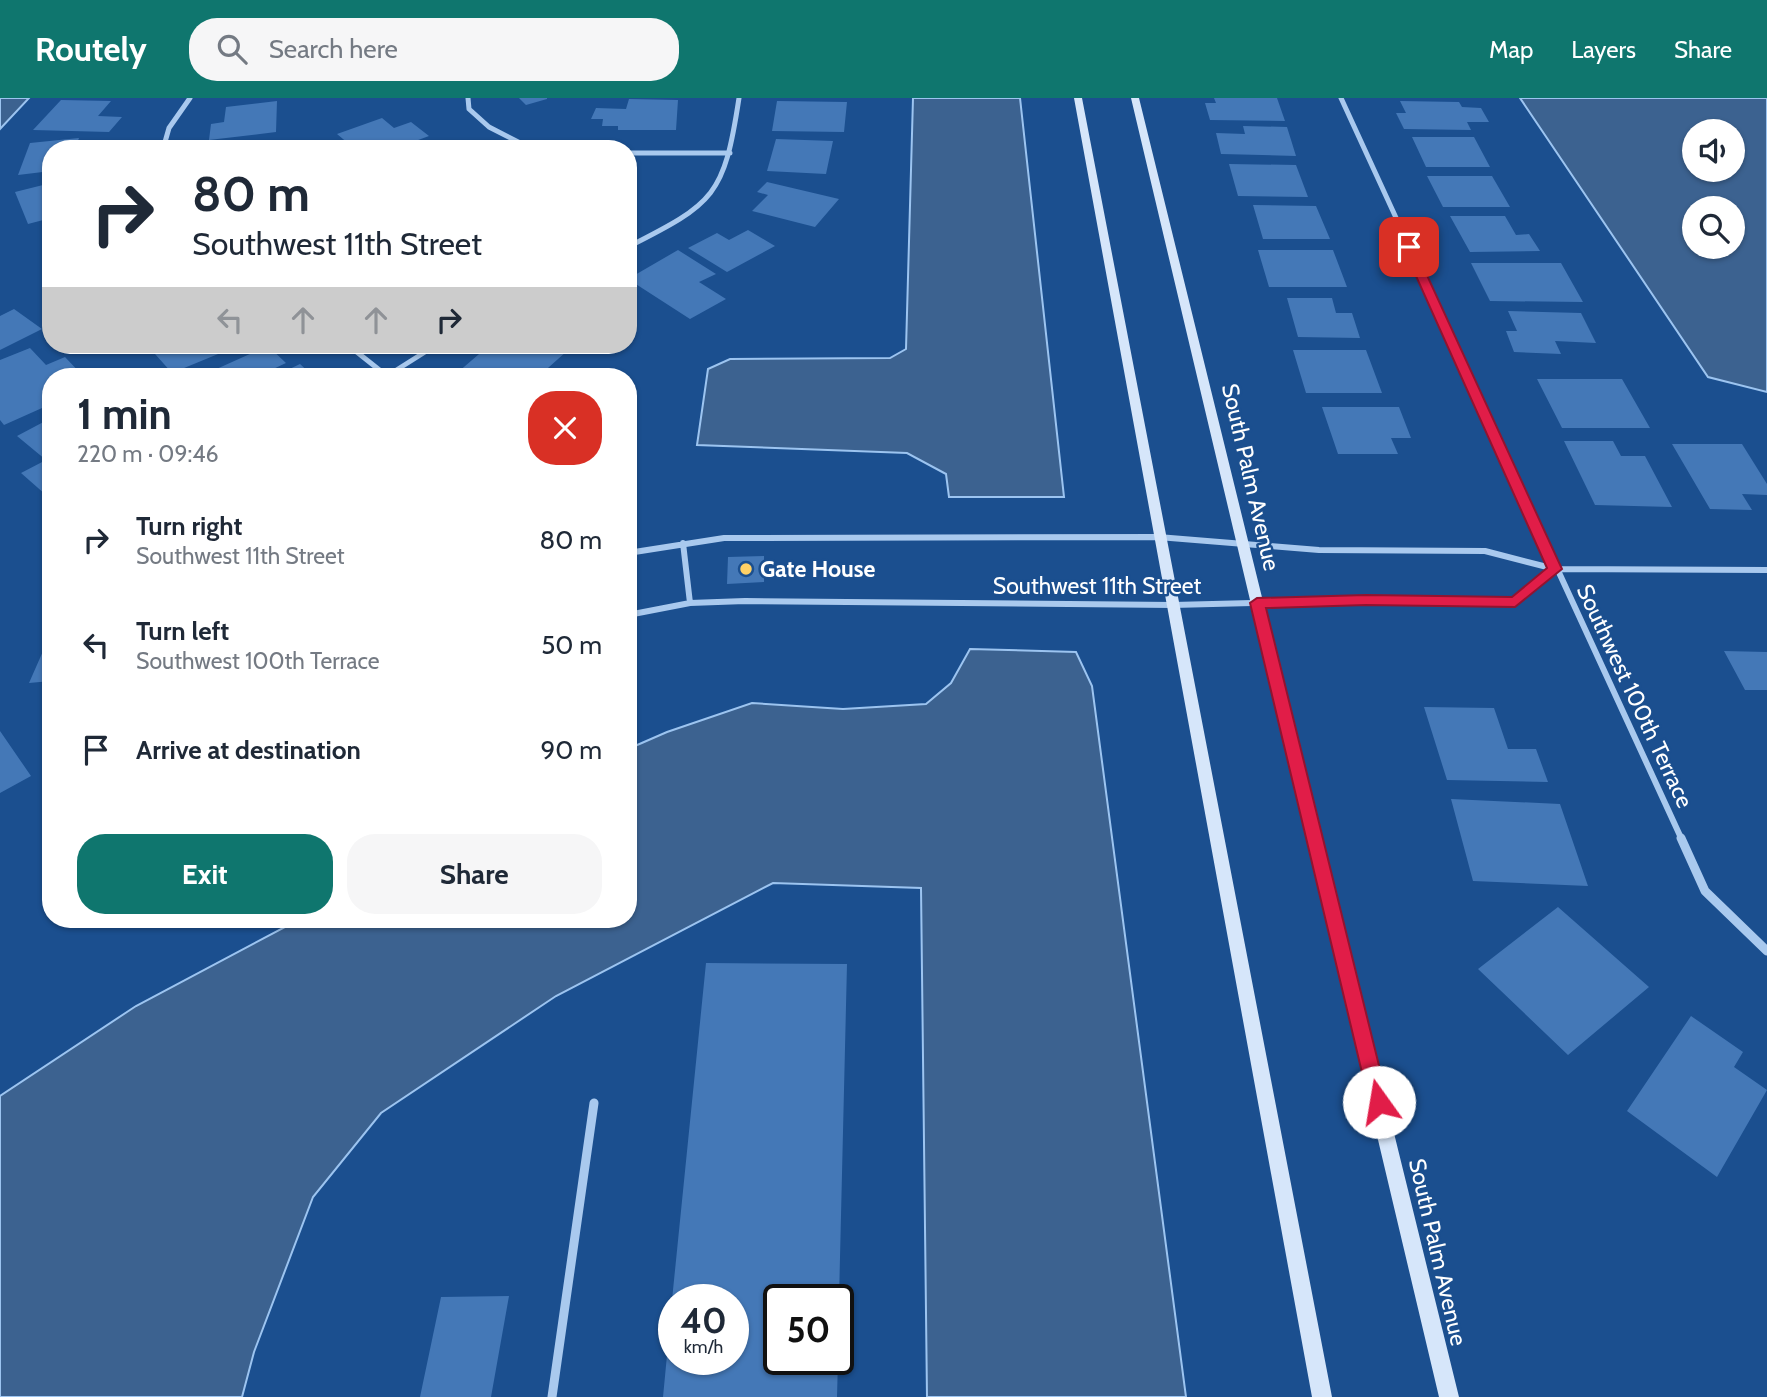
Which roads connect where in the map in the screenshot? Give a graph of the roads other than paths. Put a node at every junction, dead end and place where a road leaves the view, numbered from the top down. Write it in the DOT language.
graph roads {
  1 [pos="190,98"];
  2 [pos="468,98"];
  3 [pos="739,98"];
  4 [pos="1078,98"];
  5 [pos="1135,98"];
  6 [pos="1341,98"];
  7 [pos="166,140"];
  8 [pos="514,140"];
  9 [pos="637,153"];
  10 [pos="730,153"];
  11 [pos="637,242"];
  12 [pos="359,354"];
  13 [pos="422,354"];
  14 [pos="377,368"];
  15 [pos="400,368"];
  16 [pos="1158,537"];
  17 [pos="1243,542"];
  18 [pos="683,543"];
  19 [pos="637,552"];
  20 [pos="1555,569"];
  21 [pos="1767,570"];
  22 [pos="690,603"];
  23 [pos="1257,603"];
  24 [pos="1173,605"];
  25 [pos="637,613"];
  26 [pos="1765,950"];
  27 [pos="594,1103"];
  28 [pos="552,1397"];
  29 [pos="1322,1397"];
  30 [pos="1449,1397"];
  1 -- 7 [label="street"];
  2 -- 8 [label="street"];
  3 -- 10 [label="street"];
  4 -- 16 [label="main road"];
  5 -- 17 [label="main road, South Palm Avenue"];
  6 -- 20 [label="street, Southwest 100th Terrace"];
  9 -- 10 [label="street"];
  10 -- 11 [label="street"];
  12 -- 14 [label="street"];
  13 -- 15 [label="street"];
  16 -- 17 [label="street, Southwest 11th Street"];
  16 -- 18 [label="street, Southwest 11th Street"];
  16 -- 24 [label="main road"];
  17 -- 20 [label="street, Southwest 11th Street"];
  17 -- 23 [label="main road, South Palm Avenue"];
  18 -- 19 [label="street, Southwest 11th Street"];
  18 -- 22 [label="street"];
  20 -- 21 [label="street, Southwest 11th Street"];
  20 -- 23 [label="street, Southwest 11th Street"];
  20 -- 26 [label="street, Southwest 100th Terrace"];
  22 -- 24 [label="street, Southwest 11th Street"];
  22 -- 25 [label="street, Southwest 11th Street"];
  23 -- 24 [label="street, Southwest 11th Street"];
  23 -- 30 [label="main road, South Palm Avenue"];
  24 -- 29 [label="main road"];
  27 -- 28 [label="street"];
}
